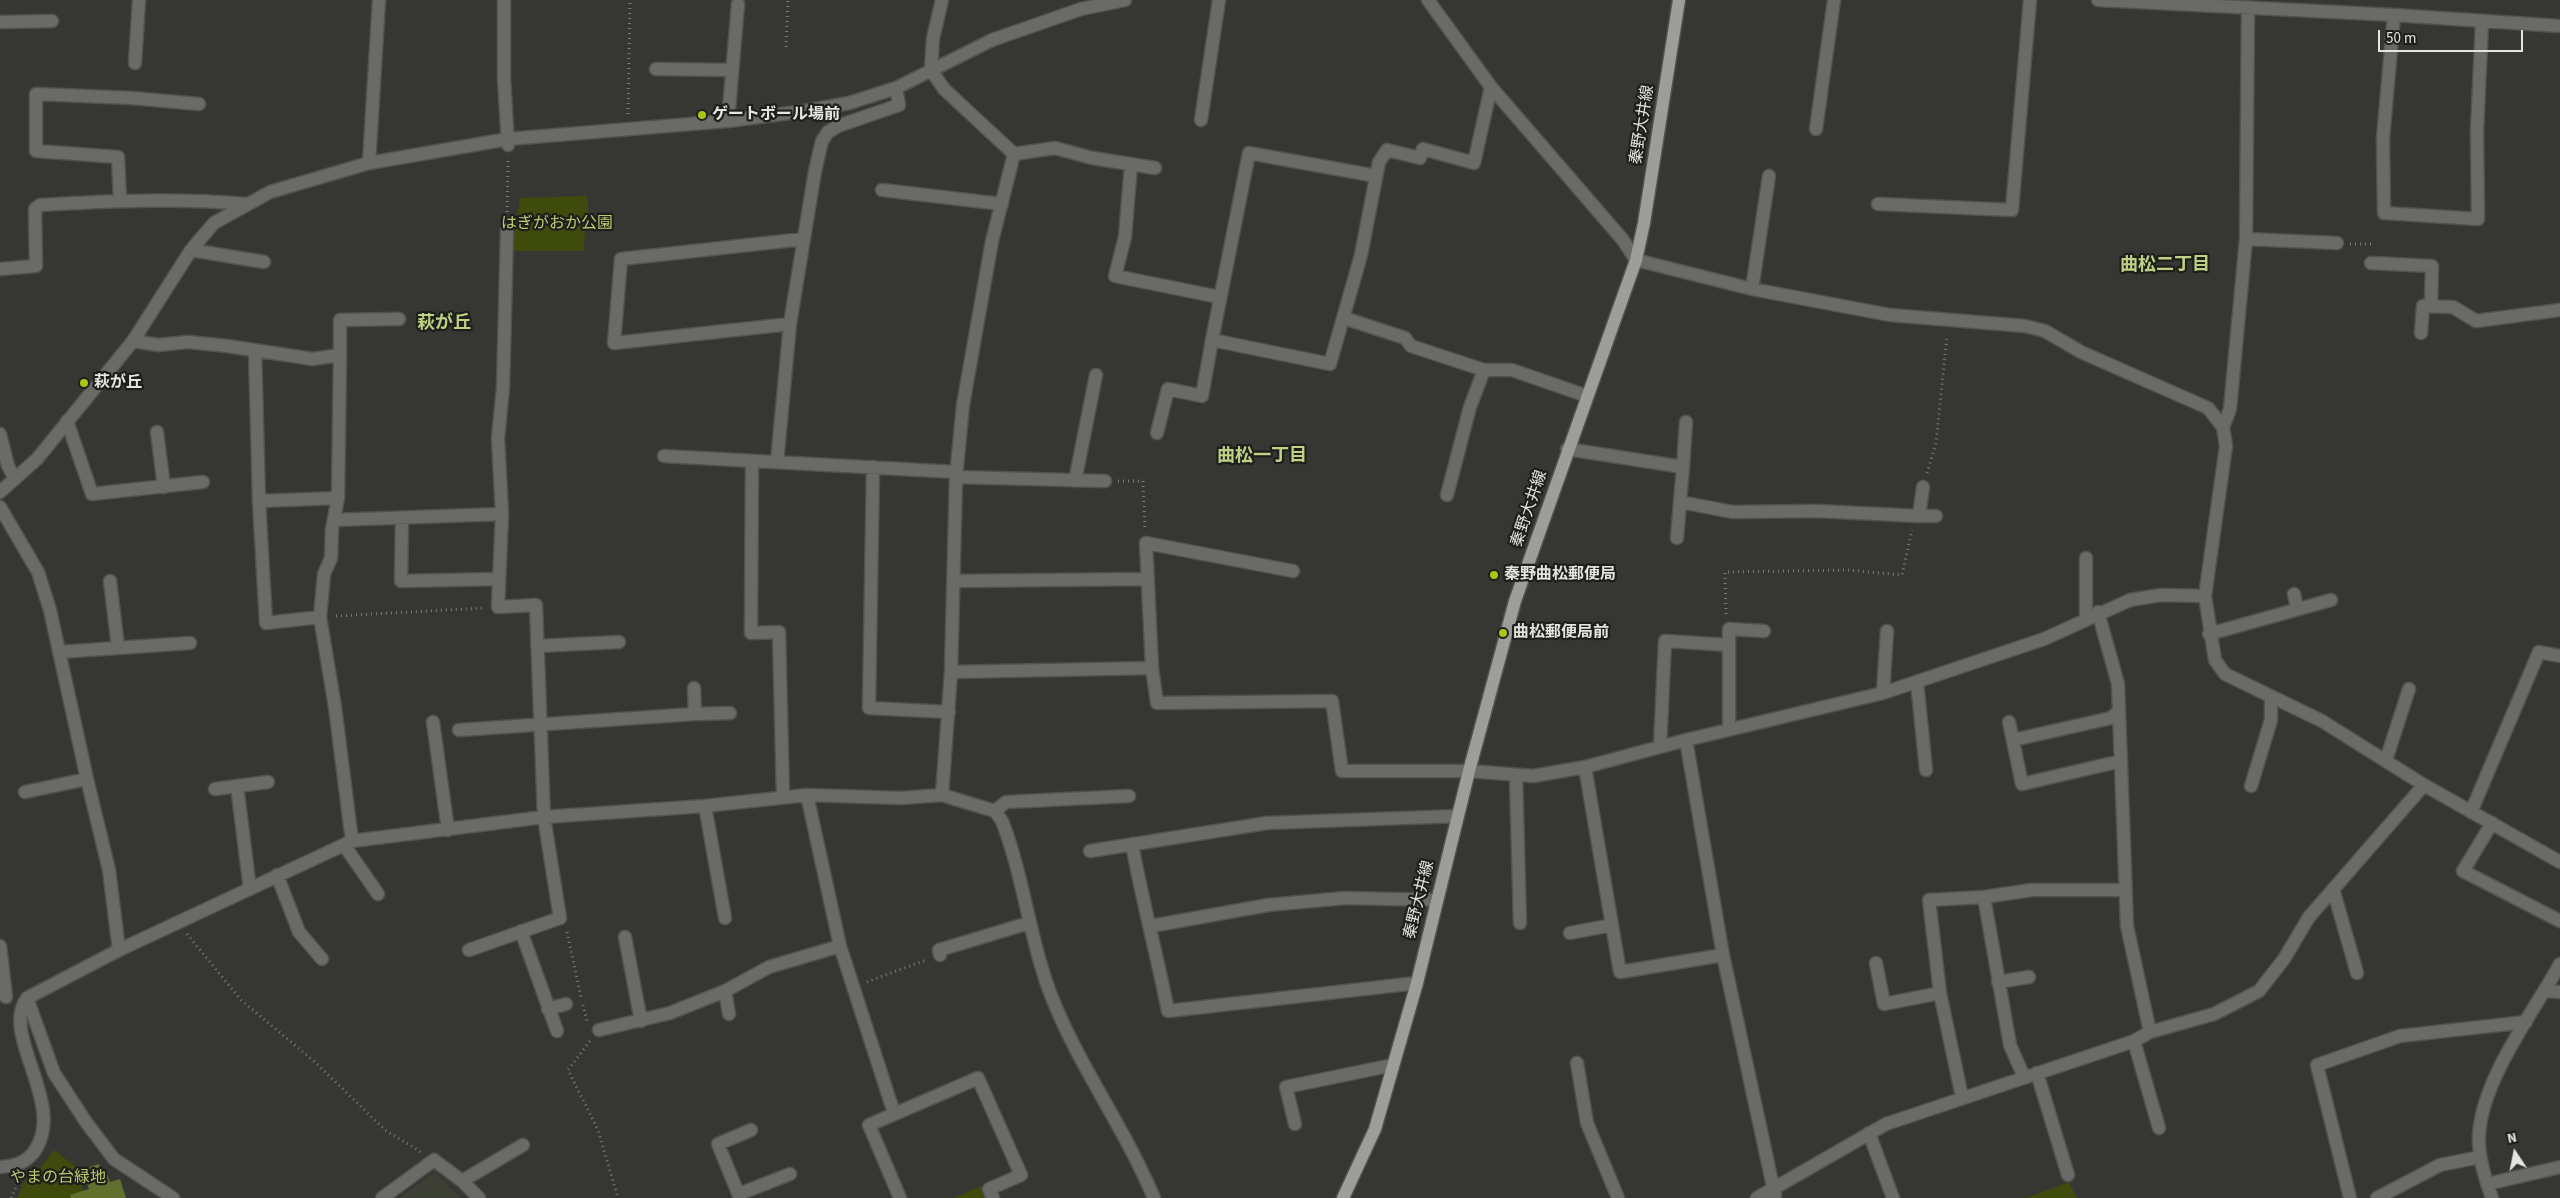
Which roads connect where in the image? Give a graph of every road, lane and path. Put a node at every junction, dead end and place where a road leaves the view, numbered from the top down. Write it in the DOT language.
graph roads {
  1 [pos="139,0"];
  2 [pos="378,0"];
  3 [pos="504,0"];
  4 [pos="630,0"];
  5 [pos="788,0"];
  6 [pos="942,0"];
  7 [pos="1125,0"];
  8 [pos="1219,0"];
  9 [pos="1428,0"];
  10 [pos="1679,0"];
  11 [pos="1834,0"];
  12 [pos="2030,0"];
  13 [pos="2098,0"];
  14 [pos="738,4"];
  15 [pos="1082,4"];
  16 [pos="2359,6"];
  17 [pos="2248,7"];
  18 [pos="2394,15"];
  19 [pos="52,20"];
  20 [pos="0,22"];
  21 [pos="2482,22"];
  22 [pos="2560,26"];
  23 [pos="786,46"];
  24 [pos="135,63"];
  25 [pos="656,70"];
  26 [pos="732,70"];
  27 [pos="930,70"];
  28 [pos="1491,87"];
  29 [pos="896,88"];
  30 [pos="199,104"];
  31 [pos="1201,120"];
  32 [pos="728,121"];
  33 [pos="628,128"];
  34 [pos="1816,129"];
  35 [pos="508,144"];
  36 [pos="1014,154"];
  37 [pos="369,163"];
  38 [pos="1131,165"];
  39 [pos="1155,168"];
  40 [pos="1376,176"];
  41 [pos="1769,176"];
  42 [pos="882,190"];
  43 [pos="120,200"];
  44 [pos="244,204"];
  45 [pos="1002,204"];
  46 [pos="1878,204"];
  47 [pos="507,230"];
  48 [pos="803,239"];
  49 [pos="2246,239"];
  50 [pos="2337,243"];
  51 [pos="191,250"];
  52 [pos="1636,260"];
  53 [pos="264,262"];
  54 [pos="2371,262"];
  55 [pos="0,269"];
  56 [pos="1752,289"];
  57 [pos="1219,297"];
  58 [pos="2431,306"];
  59 [pos="2560,310"];
  60 [pos="1344,318"];
  61 [pos="399,319"];
  62 [pos="1949,320"];
  63 [pos="790,324"];
  64 [pos="2421,333"];
  65 [pos="1212,340"];
  66 [pos="133,341"];
  67 [pos="255,350"];
  68 [pos="340,354"];
  69 [pos="1484,370"];
  70 [pos="1096,375"];
  71 [pos="1587,396"];
  72 [pos="68,422"];
  73 [pos="1686,422"];
  74 [pos="2223,427"];
  75 [pos="157,432"];
  76 [pos="1157,433"];
  77 [pos="0,434"];
  78 [pos="1568,449"];
  79 [pos="664,456"];
  80 [pos="752,461"];
  81 [pos="777,462"];
  82 [pos="873,467"];
  83 [pos="1683,467"];
  84 [pos="956,474"];
  85 [pos="15,479"];
  86 [pos="1075,481"];
  87 [pos="1105,481"];
  88 [pos="203,482"];
  89 [pos="164,487"];
  90 [pos="1923,487"];
  91 [pos="0,492"];
  92 [pos="1447,495"];
  93 [pos="338,498"];
  94 [pos="259,501"];
  95 [pos="1680,502"];
  96 [pos="0,507"];
  97 [pos="502,514"];
  98 [pos="1917,516"];
  99 [pos="1936,516"];
  100 [pos="402,518"];
  101 [pos="334,520"];
  102 [pos="1677,538"];
  103 [pos="1146,543"];
  104 [pos="2086,558"];
  105 [pos="1293,571"];
  106 [pos="498,579"];
  107 [pos="1148,580"];
  108 [pos="110,581"];
  109 [pos="954,581"];
  110 [pos="2294,594"];
  111 [pos="2205,596"];
  112 [pos="2331,600"];
  113 [pos="498,607"];
  114 [pos="2297,608"];
  115 [pos="2098,612"];
  116 [pos="320,617"];
  117 [pos="2086,618"];
  118 [pos="1729,629"];
  119 [pos="1764,631"];
  120 [pos="1888,631"];
  121 [pos="2210,634"];
  122 [pos="1652,641"];
  123 [pos="1665,641"];
  124 [pos="619,642"];
  125 [pos="190,643"];
  126 [pos="1729,645"];
  127 [pos="536,646"];
  128 [pos="118,647"];
  129 [pos="59,652"];
  130 [pos="2560,656"];
  131 [pos="1152,668"];
  132 [pos="952,672"];
  133 [pos="1917,682"];
  134 [pos="694,688"];
  135 [pos="2409,689"];
  136 [pos="1884,693"];
  137 [pos="2271,697"];
  138 [pos="2119,711"];
  139 [pos="949,712"];
  140 [pos="730,713"];
  141 [pos="695,714"];
  142 [pos="432,722"];
  143 [pos="2009,722"];
  144 [pos="539,725"];
  145 [pos="1729,729"];
  146 [pos="459,730"];
  147 [pos="1686,740"];
  148 [pos="2013,740"];
  149 [pos="1660,747"];
  150 [pos="2386,760"];
  151 [pos="2121,761"];
  152 [pos="1585,767"];
  153 [pos="1926,770"];
  154 [pos="1469,771"];
  155 [pos="1516,776"];
  156 [pos="87,779"];
  157 [pos="268,782"];
  158 [pos="2424,785"];
  159 [pos="236,786"];
  160 [pos="2251,786"];
  161 [pos="215,789"];
  162 [pos="26,792"];
  163 [pos="807,795"];
  164 [pos="942,795"];
  165 [pos="1129,796"];
  166 [pos="783,797"];
  167 [pos="705,806"];
  168 [pos="995,811"];
  169 [pos="2471,812"];
  170 [pos="1458,816"];
  171 [pos="544,817"];
  172 [pos="2492,823"];
  173 [pos="448,830"];
  174 [pos="348,843"];
  175 [pos="1132,844"];
  176 [pos="1090,851"];
  177 [pos="2560,862"];
  178 [pos="277,875"];
  179 [pos="250,889"];
  180 [pos="2334,889"];
  181 [pos="2125,890"];
  182 [pos="378,894"];
  183 [pos="1984,898"];
  184 [pos="1437,900"];
  185 [pos="725,918"];
  186 [pos="2560,921"];
  187 [pos="1029,922"];
  188 [pos="179,923"];
  189 [pos="1520,923"];
  190 [pos="1612,925"];
  191 [pos="1151,926"];
  192 [pos="521,930"];
  193 [pos="1570,933"];
  194 [pos="624,938"];
  195 [pos="0,946"];
  196 [pos="840,946"];
  197 [pos="119,950"];
  198 [pos="469,950"];
  199 [pos="940,955"];
  200 [pos="1723,955"];
  201 [pos="322,959"];
  202 [pos="1876,963"];
  203 [pos="2560,964"];
  204 [pos="2357,973"];
  205 [pos="2028,977"];
  206 [pos="1417,982"];
  207 [pos="1998,982"];
  208 [pos="852,988"];
  209 [pos="725,991"];
  210 [pos="2545,991"];
  211 [pos="2560,992"];
  212 [pos="1940,993"];
  213 [pos="3,998"];
  214 [pos="27,998"];
  215 [pos="566,1004"];
  216 [pos="16,1006"];
  217 [pos="548,1009"];
  218 [pos="729,1014"];
  219 [pos="641,1021"];
  220 [pos="2526,1022"];
  221 [pos="599,1030"];
  222 [pos="556,1031"];
  223 [pos="2150,1032"];
  224 [pos="2134,1042"];
  225 [pos="1577,1064"];
  226 [pos="1393,1065"];
  227 [pos="568,1070"];
  228 [pos="2037,1073"];
  229 [pos="2024,1077"];
  230 [pos="1962,1097"];
  231 [pos="894,1113"];
  232 [pos="1295,1124"];
  233 [pos="2160,1128"];
  234 [pos="751,1130"];
  235 [pos="1869,1133"];
  236 [pos="523,1145"];
  237 [pos="2480,1157"];
  238 [pos="434,1160"];
  239 [pos="0,1167"];
  240 [pos="2560,1167"];
  241 [pos="790,1174"];
  242 [pos="2068,1175"];
  243 [pos="462,1181"];
  244 [pos="2487,1184"];
  245 [pos="1774,1194"];
  246 [pos="739,1196"];
  247 [pos="173,1198"];
  248 [pos="382,1198"];
  249 [pos="479,1198"];
  250 [pos="618,1198"];
  251 [pos="900,1198"];
  252 [pos="993,1198"];
  253 [pos="1154,1198"];
  254 [pos="1343,1198"];
  255 [pos="1618,1198"];
  256 [pos="1757,1198"];
  257 [pos="1893,1198"];
  258 [pos="2350,1198"];
  259 [pos="2379,1198"];
  260 [pos="2492,1198"];
  1 -- 24 [label="street"];
  2 -- 37 [label="street"];
  3 -- 35 [label="street"];
  4 -- 33 [label="path"];
  5 -- 23 [label="path"];
  6 -- 27 [label="street"];
  7 -- 15 [label="street"];
  8 -- 31 [label="street"];
  9 -- 28 [label="street"];
  10 -- 52 [label="main road, 秦野大井線"];
  11 -- 34 [label="street"];
  12 -- 46 [label="street"];
  13 -- 17 [label="street"];
  14 -- 26 [label="street"];
  15 -- 27 [label="street"];
  16 -- 17 [label="street"];
  16 -- 18 [label="street"];
  17 -- 49 [label="street"];
  18 -- 21 [label="street"];
  18 -- 21 [label="street"];
  19 -- 20 [label="street"];
  21 -- 22 [label="street"];
  25 -- 26 [label="street"];
  26 -- 32 [label="street"];
  27 -- 29 [label="street"];
  27 -- 36 [label="street"];
  28 -- 40 [label="street"];
  28 -- 52 [label="street"];
  29 -- 32 [label="street"];
  29 -- 48 [label="street"];
  30 -- 43 [label="street"];
  32 -- 33 [label="street"];
  33 -- 35 [label="street"];
  35 -- 37 [label="street"];
  35 -- 47 [label="path"];
  36 -- 38 [label="street"];
  36 -- 45 [label="street"];
  37 -- 44 [label="street"];
  38 -- 39 [label="street"];
  38 -- 57 [label="street"];
  40 -- 57 [label="street"];
  40 -- 60 [label="street"];
  41 -- 56 [label="street"];
  42 -- 45 [label="street"];
  43 -- 44 [label="street"];
  43 -- 55 [label="street"];
  44 -- 51 [label="street"];
  45 -- 84 [label="street"];
  47 -- 97 [label="street"];
  48 -- 63 [label="street"];
  48 -- 63 [label="street"];
  49 -- 50 [label="street"];
  49 -- 74 [label="street"];
  50 -- 54 [label="path"];
  51 -- 53 [label="street"];
  51 -- 66 [label="street"];
  52 -- 56 [label="street"];
  52 -- 71 [label="main road, 秦野大井線"];
  54 -- 58 [label="street"];
  56 -- 62 [label="street"];
  57 -- 65 [label="street"];
  58 -- 59 [label="street"];
  58 -- 64 [label="street"];
  60 -- 65 [label="street"];
  60 -- 69 [label="street"];
  61 -- 68 [label="street"];
  62 -- 74 [label="street"];
  62 -- 90 [label="path"];
  63 -- 81 [label="street"];
  65 -- 76 [label="street"];
  66 -- 67 [label="street"];
  66 -- 72 [label="street"];
  67 -- 68 [label="street"];
  67 -- 94 [label="street"];
  68 -- 93 [label="street"];
  69 -- 71 [label="street"];
  69 -- 92 [label="street"];
  70 -- 86 [label="street"];
  71 -- 78 [label="main road, 秦野大井線"];
  72 -- 85 [label="street"];
  72 -- 89 [label="street"];
  73 -- 83 [label="street"];
  74 -- 111 [label="street"];
  75 -- 89 [label="street"];
  77 -- 85 [label="street"];
  78 -- 83 [label="street"];
  78 -- 154 [label="main road, 秦野大井線"];
  79 -- 80 [label="street"];
  80 -- 81 [label="street"];
  80 -- 166 [label="street"];
  81 -- 82 [label="street"];
  82 -- 84 [label="street"];
  82 -- 139 [label="street"];
  83 -- 95 [label="street"];
  84 -- 86 [label="street"];
  84 -- 109 [label="street"];
  85 -- 91 [label="street"];
  86 -- 87 [label="street"];
  87 -- 103 [label="path"];
  88 -- 89 [label="street"];
  90 -- 98 [label="street"];
  93 -- 94 [label="street"];
  93 -- 101 [label="street"];
  94 -- 116 [label="street"];
  95 -- 98 [label="street"];
  95 -- 102 [label="street"];
  96 -- 129 [label="street"];
  97 -- 100 [label="street"];
  97 -- 106 [label="street"];
  98 -- 99 [label="street"];
  98 -- 118 [label="path"];
  100 -- 101 [label="street"];
  100 -- 106 [label="street"];
  101 -- 116 [label="street"];
  103 -- 105 [label="street"];
  103 -- 107 [label="street"];
  104 -- 117 [label="street"];
  106 -- 113 [label="street"];
  107 -- 109 [label="street"];
  107 -- 131 [label="street"];
  108 -- 128 [label="street"];
  109 -- 132 [label="street"];
  110 -- 114 [label="street"];
  111 -- 115 [label="street"];
  111 -- 121 [label="street"];
  112 -- 114 [label="street"];
  113 -- 116 [label="path"];
  113 -- 127 [label="street"];
  114 -- 121 [label="street"];
  115 -- 117 [label="street"];
  115 -- 138 [label="street"];
  116 -- 174 [label="street"];
  117 -- 133 [label="street"];
  118 -- 119 [label="street"];
  118 -- 126 [label="street"];
  120 -- 136 [label="street"];
  121 -- 137 [label="street"];
  122 -- 123 [label="street"];
  123 -- 126 [label="street"];
  123 -- 149 [label="street"];
  124 -- 127 [label="street"];
  125 -- 128 [label="street"];
  126 -- 145 [label="street"];
  127 -- 144 [label="street"];
  128 -- 129 [label="street"];
  129 -- 156 [label="street"];
  130 -- 169 [label="street"];
  131 -- 132 [label="street"];
  131 -- 154 [label="street"];
  132 -- 139 [label="street"];
  133 -- 136 [label="street"];
  133 -- 153 [label="street"];
  134 -- 141 [label="street"];
  135 -- 150 [label="street"];
  136 -- 145 [label="street"];
  137 -- 150 [label="street"];
  137 -- 160 [label="street"];
  138 -- 148 [label="street"];
  138 -- 151 [label="street"];
  139 -- 164 [label="street"];
  140 -- 141 [label="street"];
  141 -- 144 [label="street"];
  142 -- 173 [label="street"];
  143 -- 148 [label="street"];
  144 -- 146 [label="street"];
  144 -- 171 [label="street"];
  145 -- 147 [label="street"];
  147 -- 149 [label="street"];
  147 -- 200 [label="street"];
  148 -- 151 [label="street"];
  149 -- 152 [label="street"];
  150 -- 158 [label="street"];
  151 -- 181 [label="street"];
  152 -- 155 [label="street"];
  152 -- 190 [label="street"];
  154 -- 155 [label="street"];
  154 -- 170 [label="main road, 秦野大井線"];
  155 -- 189 [label="street"];
  156 -- 162 [label="street"];
  156 -- 197 [label="street"];
  157 -- 159 [label="street"];
  158 -- 169 [label="street"];
  158 -- 180 [label="street"];
  159 -- 161 [label="street"];
  159 -- 179 [label="street"];
  163 -- 164 [label="street"];
  163 -- 166 [label="street"];
  163 -- 196 [label="street"];
  164 -- 168 [label="street"];
  165 -- 168 [label="street"];
  166 -- 167 [label="street"];
  167 -- 171 [label="street"];
  167 -- 185 [label="street"];
  168 -- 187 [label="street"];
  169 -- 172 [label="street"];
  170 -- 175 [label="street"];
  170 -- 184 [label="main road, 秦野大井線"];
  171 -- 173 [label="street"];
  171 -- 192 [label="street"];
  172 -- 177 [label="street"];
  172 -- 186 [label="street"];
  173 -- 174 [label="street"];
  174 -- 178 [label="street"];
  174 -- 182 [label="street"];
  175 -- 176 [label="street"];
  175 -- 191 [label="street"];
  178 -- 179 [label="street"];
  178 -- 201 [label="street"];
  179 -- 188 [label="street"];
  180 -- 204 [label="street"];
  180 -- 223 [label="street"];
  181 -- 183 [label="street"];
  181 -- 223 [label="street"];
  183 -- 207 [label="street"];
  183 -- 212 [label="street"];
  184 -- 191 [label="street"];
  184 -- 206 [label="main road, 秦野大井線"];
  187 -- 199 [label="street"];
  187 -- 253 [label="street"];
  188 -- 197 [label="street"];
  188 -- 238 [label="path"];
  190 -- 193 [label="street"];
  190 -- 200 [label="street"];
  191 -- 206 [label="street"];
  192 -- 198 [label="street"];
  192 -- 217 [label="street"];
  194 -- 219 [label="street"];
  195 -- 213 [label="street"];
  196 -- 208 [label="street"];
  196 -- 209 [label="street"];
  197 -- 214 [label="street"];
  199 -- 208 [label="path"];
  200 -- 245 [label="street"];
  202 -- 212 [label="street"];
  203 -- 210 [label="street"];
  205 -- 207 [label="street"];
  206 -- 226 [label="main road, 秦野大井線"];
  207 -- 229 [label="street"];
  208 -- 231 [label="street"];
  209 -- 218 [label="street"];
  209 -- 219 [label="street"];
  210 -- 211 [label="street"];
  210 -- 220 [label="street"];
  212 -- 230 [label="street"];
  213 -- 216 [label="street"];
  214 -- 216 [label="street"];
  214 -- 247 [label="street"];
  215 -- 217 [label="street"];
  216 -- 239 [label="street"];
  217 -- 222 [label="street"];
  219 -- 221 [label="street"];
  220 -- 237 [label="street"];
  220 -- 258 [label="street"];
  223 -- 224 [label="street"];
  224 -- 228 [label="street"];
  224 -- 233 [label="street"];
  225 -- 255 [label="street"];
  226 -- 232 [label="street"];
  226 -- 254 [label="main road, 秦野大井線"];
  227 -- 250 [label="path"];
  228 -- 229 [label="street"];
  228 -- 242 [label="street"];
  229 -- 230 [label="street"];
  230 -- 235 [label="street"];
  231 -- 251 [label="street"];
  231 -- 252 [label="street"];
  234 -- 246 [label="street"];
  235 -- 245 [label="street"];
  235 -- 257 [label="street"];
  236 -- 243 [label="street"];
  237 -- 244 [label="street"];
  237 -- 259 [label="street"];
  238 -- 243 [label="street"];
  238 -- 248 [label="street"];
  240 -- 244 [label="street"];
  241 -- 246 [label="street"];
  243 -- 249 [label="street"];
  244 -- 260 [label="street"];
  245 -- 256 [label="street"];
}
